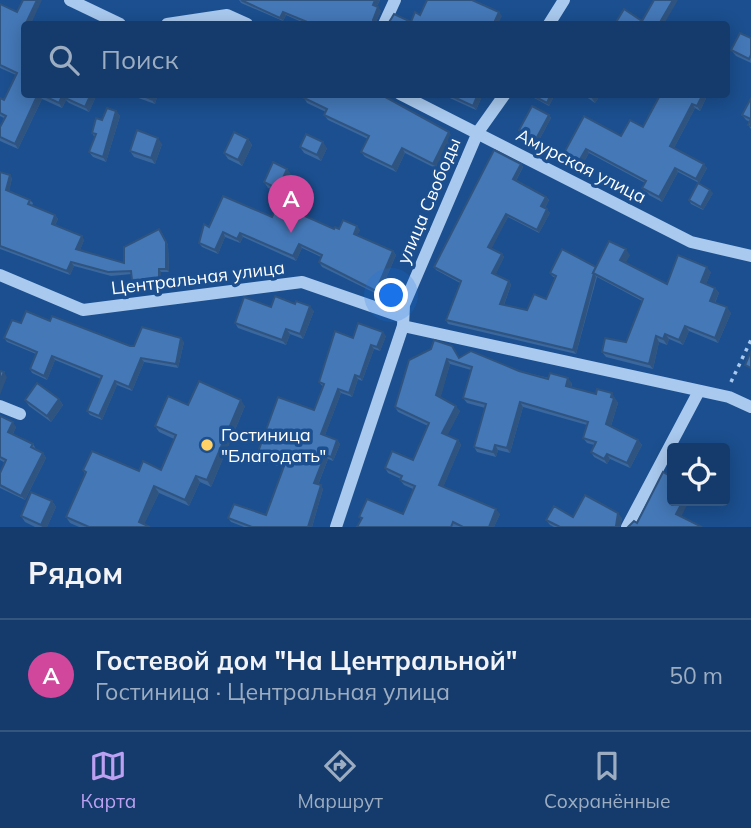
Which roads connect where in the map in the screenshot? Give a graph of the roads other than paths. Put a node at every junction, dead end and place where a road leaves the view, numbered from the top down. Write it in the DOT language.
graph roads {
  1 [pos="70,0"];
  2 [pos="395,0"];
  3 [pos="564,0"];
  4 [pos="114,21"];
  5 [pos="187,21"];
  6 [pos="240,21"];
  7 [pos="385,21"];
  8 [pos="551,21"];
  9 [pos="408,98"];
  10 [pos="502,98"];
  11 [pos="478,132"];
  12 [pos="751,256"];
  13 [pos="0,275"];
  14 [pos="403,321"];
  15 [pos="699,391"];
  16 [pos="0,406"];
  17 [pos="751,407"];
  18 [pos="20,414"];
  19 [pos="336,527"];
  20 [pos="627,527"];
  1 -- 4 [label="street"];
  2 -- 7 [label="street"];
  3 -- 8 [label="street"];
  5 -- 6 [label="street"];
  9 -- 11 [label="street, Амурская улица"];
  10 -- 11 [label="street, улица Свободы"];
  11 -- 12 [label="street, Амурская улица"];
  11 -- 14 [label="street, улица Свободы"];
  13 -- 14 [label="street, Центральная улица"];
  14 -- 15 [label="street, Центральная улица"];
  14 -- 19 [label="street, улица Свободы"];
  15 -- 17 [label="street, Центральная улица"];
  15 -- 20 [label="street"];
  16 -- 18 [label="street"];
}
